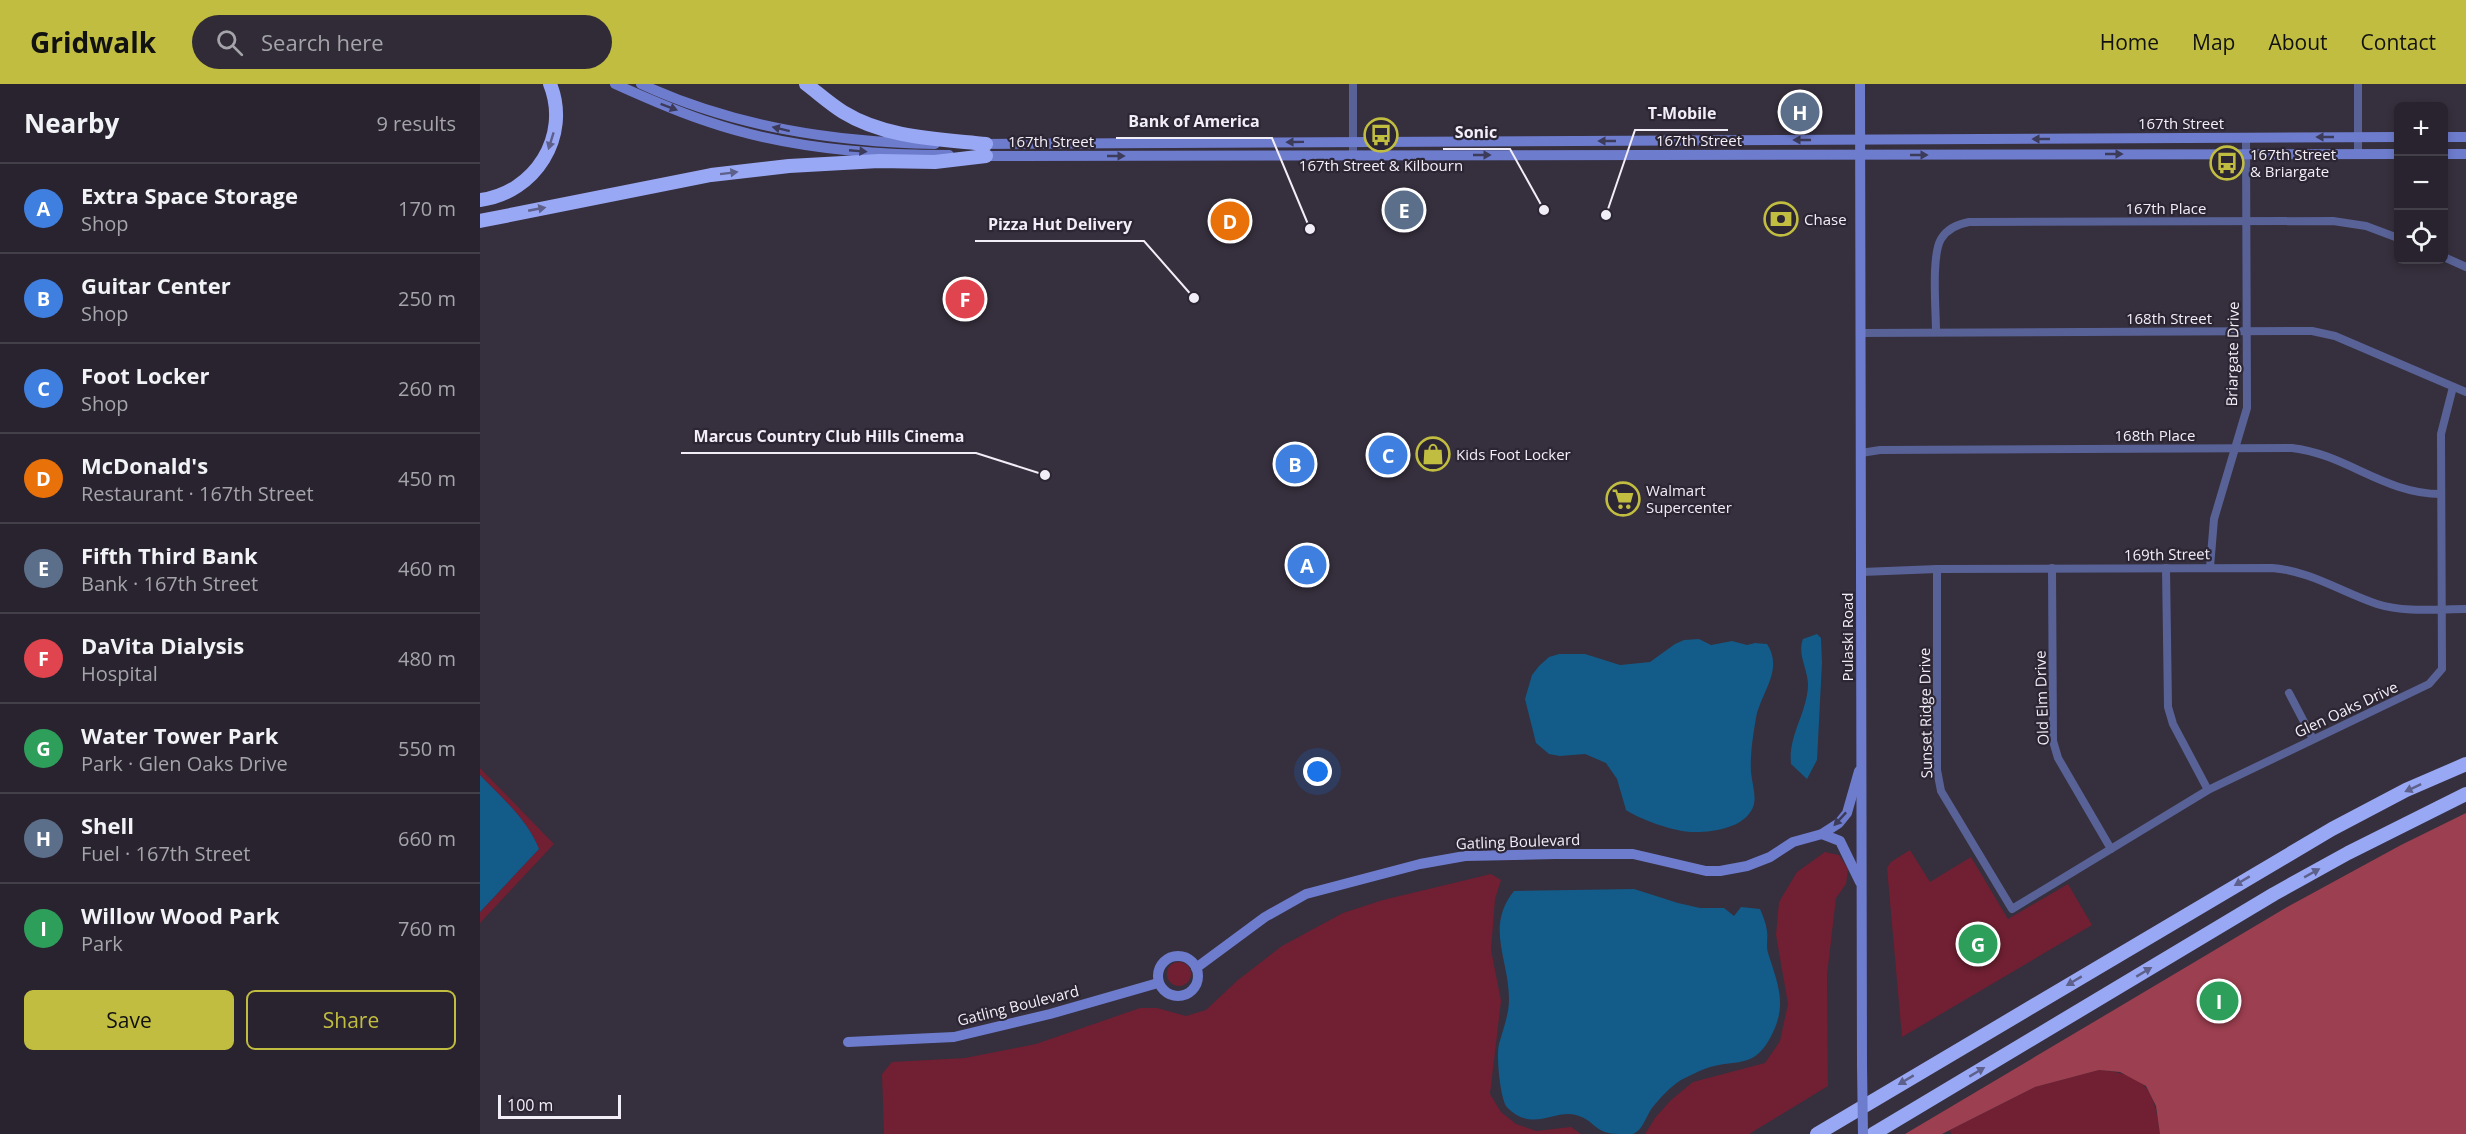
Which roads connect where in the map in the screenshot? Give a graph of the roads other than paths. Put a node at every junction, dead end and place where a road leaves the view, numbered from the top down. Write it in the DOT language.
graph roads {
  1 [pos="550,84"];
  2 [pos="615,84"];
  3 [pos="641,84"];
  4 [pos="806,84"];
  5 [pos="1353,84"];
  6 [pos="1860,84"];
  7 [pos="2358,84"];
  8 [pos="2358,136"];
  9 [pos="2394,137"];
  10 [pos="2448,137"];
  11 [pos="2466,137"];
  12 [pos="2246,138"];
  13 [pos="1860,140"];
  14 [pos="1353,141"];
  15 [pos="986,150"];
  16 [pos="2247,154"];
  17 [pos="2358,154"];
  18 [pos="2394,154"];
  19 [pos="2448,154"];
  20 [pos="2466,154"];
  21 [pos="1860,155"];
  22 [pos="1353,156"];
  23 [pos="480,200"];
  24 [pos="480,221"];
  25 [pos="2247,221"];
  26 [pos="2394,236"];
  27 [pos="2448,259"];
  28 [pos="2466,267"];
  29 [pos="2247,331"];
  30 [pos="1936,332"];
  31 [pos="1861,333"];
  32 [pos="2453,387"];
  33 [pos="2466,392"];
  34 [pos="2234,449"];
  35 [pos="1861,453"];
  36 [pos="2441,494"];
  37 [pos="2210,567"];
  38 [pos="2052,568"];
  39 [pos="2166,568"];
  40 [pos="1937,569"];
  41 [pos="1862,572"];
  42 [pos="2441,609"];
  43 [pos="2466,609"];
  44 [pos="2289,693"];
  45 [pos="2313,739"];
  46 [pos="1863,758"];
  47 [pos="2466,764"];
  48 [pos="2208,790"];
  49 [pos="2466,794"];
  50 [pos="1822,834"];
  51 [pos="2111,849"];
  52 [pos="1862,886"];
  53 [pos="2012,909"];
  54 [pos="1196,968"];
  55 [pos="1158,982"];
  56 [pos="848,1042"];
  57 [pos="1816,1134"];
  58 [pos="1863,1134"];
  59 [pos="1873,1134"];
  1 -- 23 [label="highway, one-way"];
  2 -- 15 [label="main road, 167th Street, one-way"];
  15 -- 3 [label="main road, 167th Street, one-way"];
  4 -- 15 [label="highway"];
  5 -- 14 [label="street"];
  6 -- 13 [label="main road, Pulaski Road"];
  7 -- 8 [label="street"];
  8 -- 9 [label="main road, 167th Street"];
  8 -- 12 [label="main road, 167th Street, one-way"];
  8 -- 17 [label="street"];
  10 -- 11 [label="main road"];
  12 -- 13 [label="main road, 167th Street, one-way"];
  12 -- 16 [label="street, Briargate Drive"];
  13 -- 14 [label="main road, 167th Street, one-way"];
  13 -- 21 [label="main road, Pulaski Road"];
  14 -- 15 [label="main road, 167th Street, one-way"];
  14 -- 22 [label="street"];
  15 -- 22 [label="main road, 167th Street, one-way"];
  24 -- 15 [label="highway, one-way"];
  16 -- 17 [label="main road, 167th Street"];
  21 -- 16 [label="main road, 167th Street, one-way"];
  16 -- 25 [label="street, Briargate Drive"];
  17 -- 18 [label="main road, 167th Street"];
  19 -- 20 [label="main road"];
  22 -- 21 [label="main road, 167th Street, one-way"];
  21 -- 31 [label="main road, Pulaski Road"];
  25 -- 26 [label="street, 167th Place"];
  25 -- 29 [label="street, Briargate Drive"];
  25 -- 30 [label="street, 167th Place"];
  27 -- 28 [label="street"];
  29 -- 30 [label="street, 168th Street"];
  29 -- 32 [label="street, 168th Street"];
  29 -- 34 [label="street, Briargate Drive"];
  30 -- 31 [label="street, 168th Street"];
  31 -- 35 [label="main road, Pulaski Road"];
  32 -- 33 [label="street, 168th Street"];
  32 -- 36 [label="street, Glen Oaks Drive"];
  34 -- 35 [label="street, 168th Place"];
  34 -- 36 [label="street, 168th Place"];
  34 -- 37 [label="street, Briargate Drive"];
  35 -- 41 [label="main road, Pulaski Road"];
  36 -- 42 [label="street, Glen Oaks Drive"];
  37 -- 39 [label="street, 169th Street"];
  37 -- 42 [label="street, 169th Street"];
  38 -- 39 [label="street, 169th Street"];
  38 -- 40 [label="street, 169th Street"];
  38 -- 51 [label="street, Old Elm Drive"];
  39 -- 48 [label="street"];
  40 -- 41 [label="street, 169th Street"];
  40 -- 53 [label="street, Sunset Ridge Drive"];
  41 -- 46 [label="main road, Pulaski Road"];
  42 -- 43 [label="street, 169th Street"];
  42 -- 45 [label="street, Glen Oaks Drive"];
  44 -- 45 [label="street"];
  45 -- 48 [label="street, Glen Oaks Drive"];
  46 -- 50 [label="main road, Gatling Boulevard, one-way"];
  46 -- 52 [label="main road, Pulaski Road"];
  47 -- 57 [label="highway, one-way"];
  48 -- 51 [label="street, Glen Oaks Drive"];
  59 -- 49 [label="highway, one-way"];
  50 -- 52 [label="main road"];
  50 -- 54 [label="main road, Gatling Boulevard"];
  51 -- 53 [label="street, Glen Oaks Drive"];
  52 -- 58 [label="main road, Pulaski Road, bridge"];
  54 -- 55 [label="main road"];
  54 -- 55 [label="main road"];
  55 -- 56 [label="main road, Gatling Boulevard"];
}
